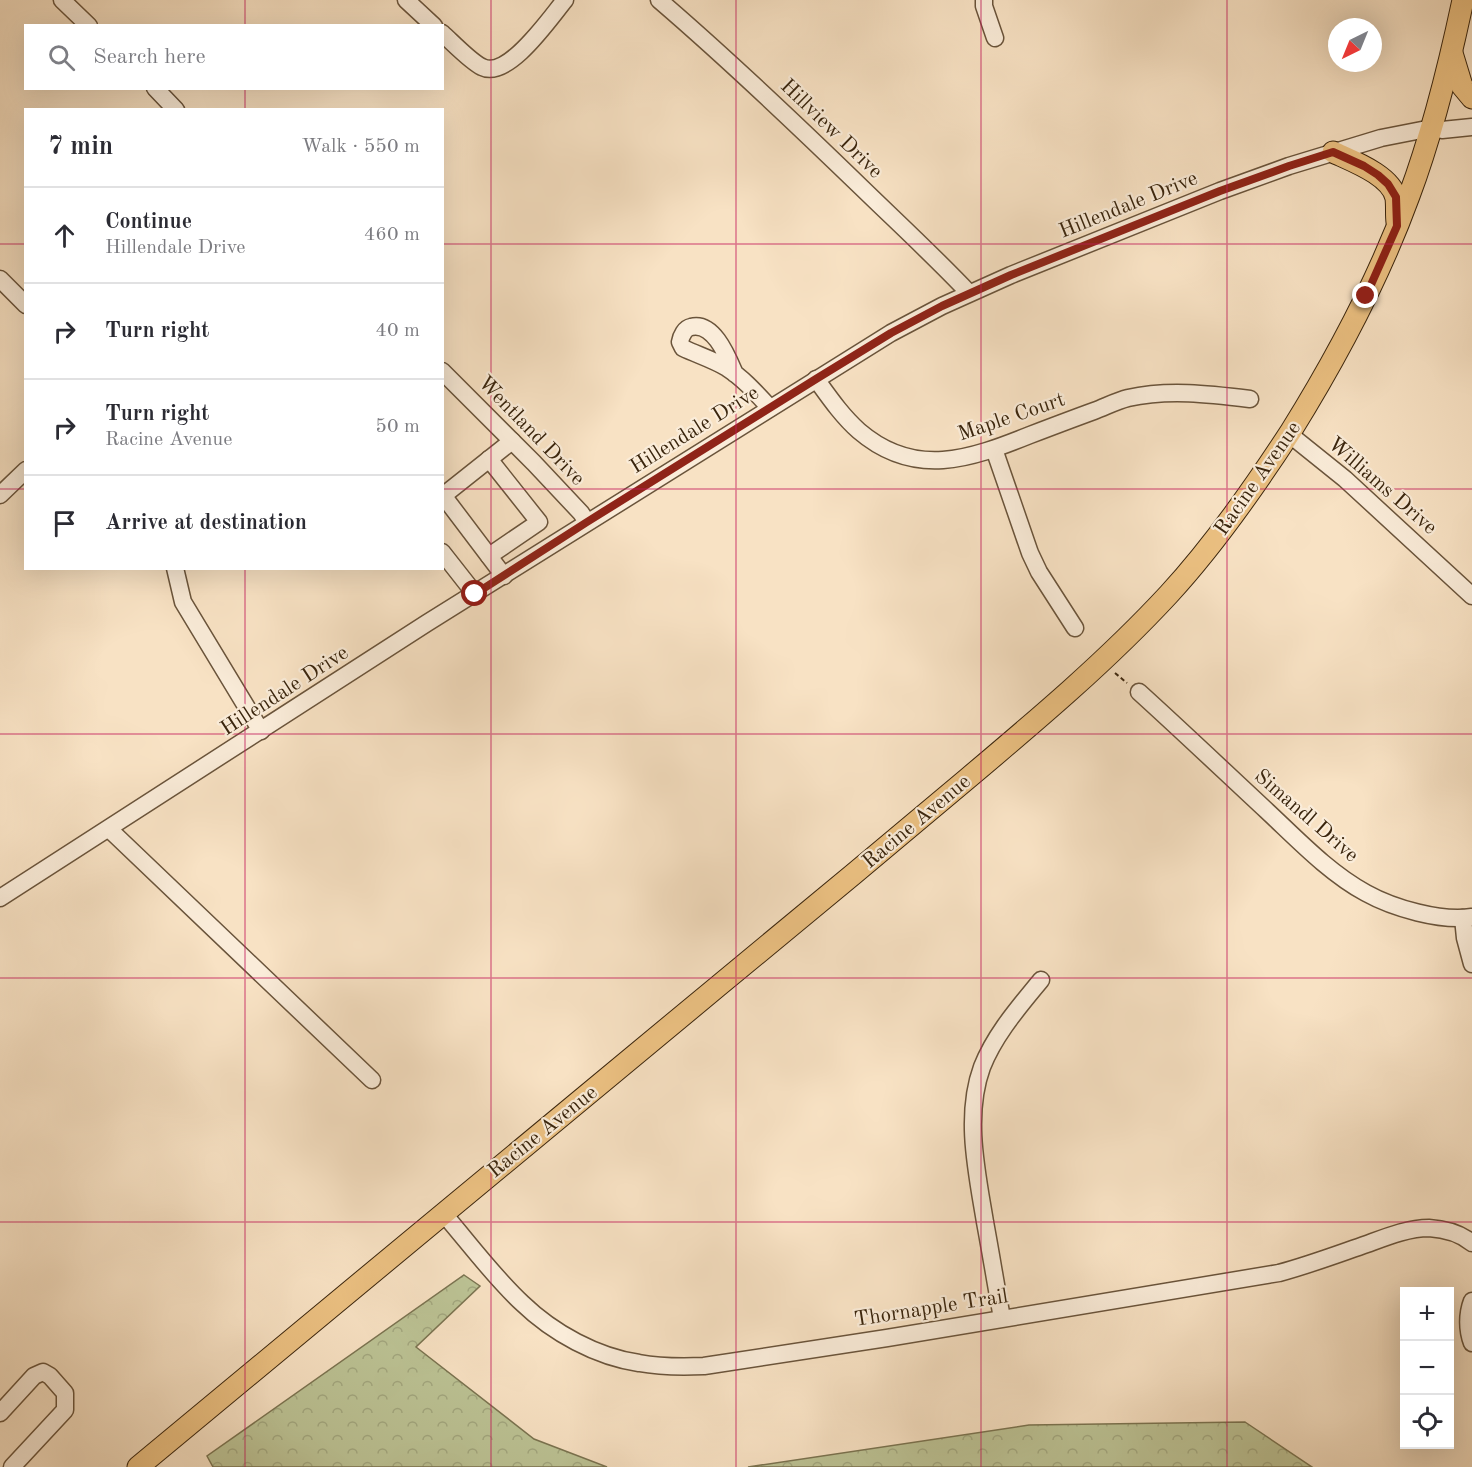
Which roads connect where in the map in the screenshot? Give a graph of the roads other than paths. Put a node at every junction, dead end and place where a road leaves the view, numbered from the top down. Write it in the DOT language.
graph roads {
  1 [pos="62,0"];
  2 [pos="406,0"];
  3 [pos="565,0"];
  4 [pos="984,0"];
  5 [pos="1461,1"];
  6 [pos="668,3"];
  7 [pos="87,24"];
  8 [pos="432,24"];
  9 [pos="444,35"];
  10 [pos="995,38"];
  11 [pos="1452,53"];
  12 [pos="157,90"];
  13 [pos="1472,98"];
  14 [pos="174,108"];
  15 [pos="1472,127"];
  16 [pos="1432,129"];
  17 [pos="1333,152"];
  18 [pos="1397,226"];
  19 [pos="0,279"];
  20 [pos="969,293"];
  21 [pos="24,303"];
  22 [pos="444,373"];
  23 [pos="735,374"];
  24 [pos="816,379"];
  25 [pos="1250,399"];
  26 [pos="770,408"];
  27 [pos="1289,434"];
  28 [pos="512,441"];
  29 [pos="994,449"];
  30 [pos="489,459"];
  31 [pos="24,472"];
  32 [pos="444,493"];
  33 [pos="0,495"];
  34 [pos="444,495"];
  35 [pos="587,522"];
  36 [pos="444,555"];
  37 [pos="489,556"];
  38 [pos="175,570"];
  39 [pos="504,576"];
  40 [pos="475,594"];
  41 [pos="1472,596"];
  42 [pos="1075,628"];
  43 [pos="1139,692"];
  44 [pos="261,731"];
  45 [pos="109,829"];
  46 [pos="0,898"];
  47 [pos="1468,918"];
  48 [pos="1472,964"];
  49 [pos="1041,980"];
  50 [pos="372,1080"];
  51 [pos="443,1213"];
  52 [pos="1472,1243"];
  53 [pos="1472,1301"];
  54 [pos="1002,1318"];
  55 [pos="1472,1343"];
  56 [pos="0,1413"];
  57 [pos="12,1467"];
  58 [pos="138,1467"];
  1 -- 7 [label="street"];
  2 -- 8 [label="street"];
  3 -- 9 [label="street"];
  4 -- 10 [label="street"];
  5 -- 11 [label="main road, Racine Avenue"];
  6 -- 20 [label="street, Hillview Drive"];
  11 -- 13 [label="main road"];
  11 -- 16 [label="main road, Racine Avenue"];
  12 -- 14 [label="street"];
  15 -- 16 [label="street, Hillendale Drive"];
  16 -- 17 [label="street, Hillendale Drive"];
  16 -- 18 [label="main road, Racine Avenue"];
  17 -- 18 [label="main road"];
  17 -- 20 [label="street, Hillendale Drive"];
  18 -- 27 [label="main road, Racine Avenue"];
  19 -- 21 [label="street"];
  20 -- 24 [label="street, Hillendale Drive"];
  22 -- 28 [label="street, Wentland Drive"];
  23 -- 26 [label="street"];
  24 -- 26 [label="street, Hillendale Drive"];
  24 -- 29 [label="street, Maple Court"];
  25 -- 29 [label="street, Maple Court"];
  26 -- 35 [label="street, Hillendale Drive"];
  27 -- 41 [label="street, Williams Drive"];
  27 -- 51 [label="main road, Racine Avenue"];
  28 -- 30 [label="street"];
  28 -- 35 [label="street, Wentland Drive"];
  29 -- 42 [label="street"];
  30 -- 32 [label="street"];
  30 -- 37 [label="street"];
  31 -- 33 [label="street"];
  34 -- 37 [label="street"];
  35 -- 39 [label="street, Hillendale Drive"];
  36 -- 40 [label="street"];
  37 -- 39 [label="street"];
  38 -- 44 [label="street"];
  39 -- 40 [label="street, Hillendale Drive"];
  40 -- 44 [label="street, Hillendale Drive"];
  43 -- 47 [label="street, Simandl Drive"];
  44 -- 45 [label="street, Hillendale Drive"];
  45 -- 46 [label="street, Hillendale Drive"];
  45 -- 50 [label="street"];
  47 -- 48 [label="street"];
  49 -- 54 [label="street"];
  51 -- 54 [label="street, Thornapple Trail"];
  51 -- 58 [label="main road, Racine Avenue"];
  52 -- 54 [label="street, Thornapple Trail"];
  53 -- 55 [label="street"];
  56 -- 57 [label="street"];
}
